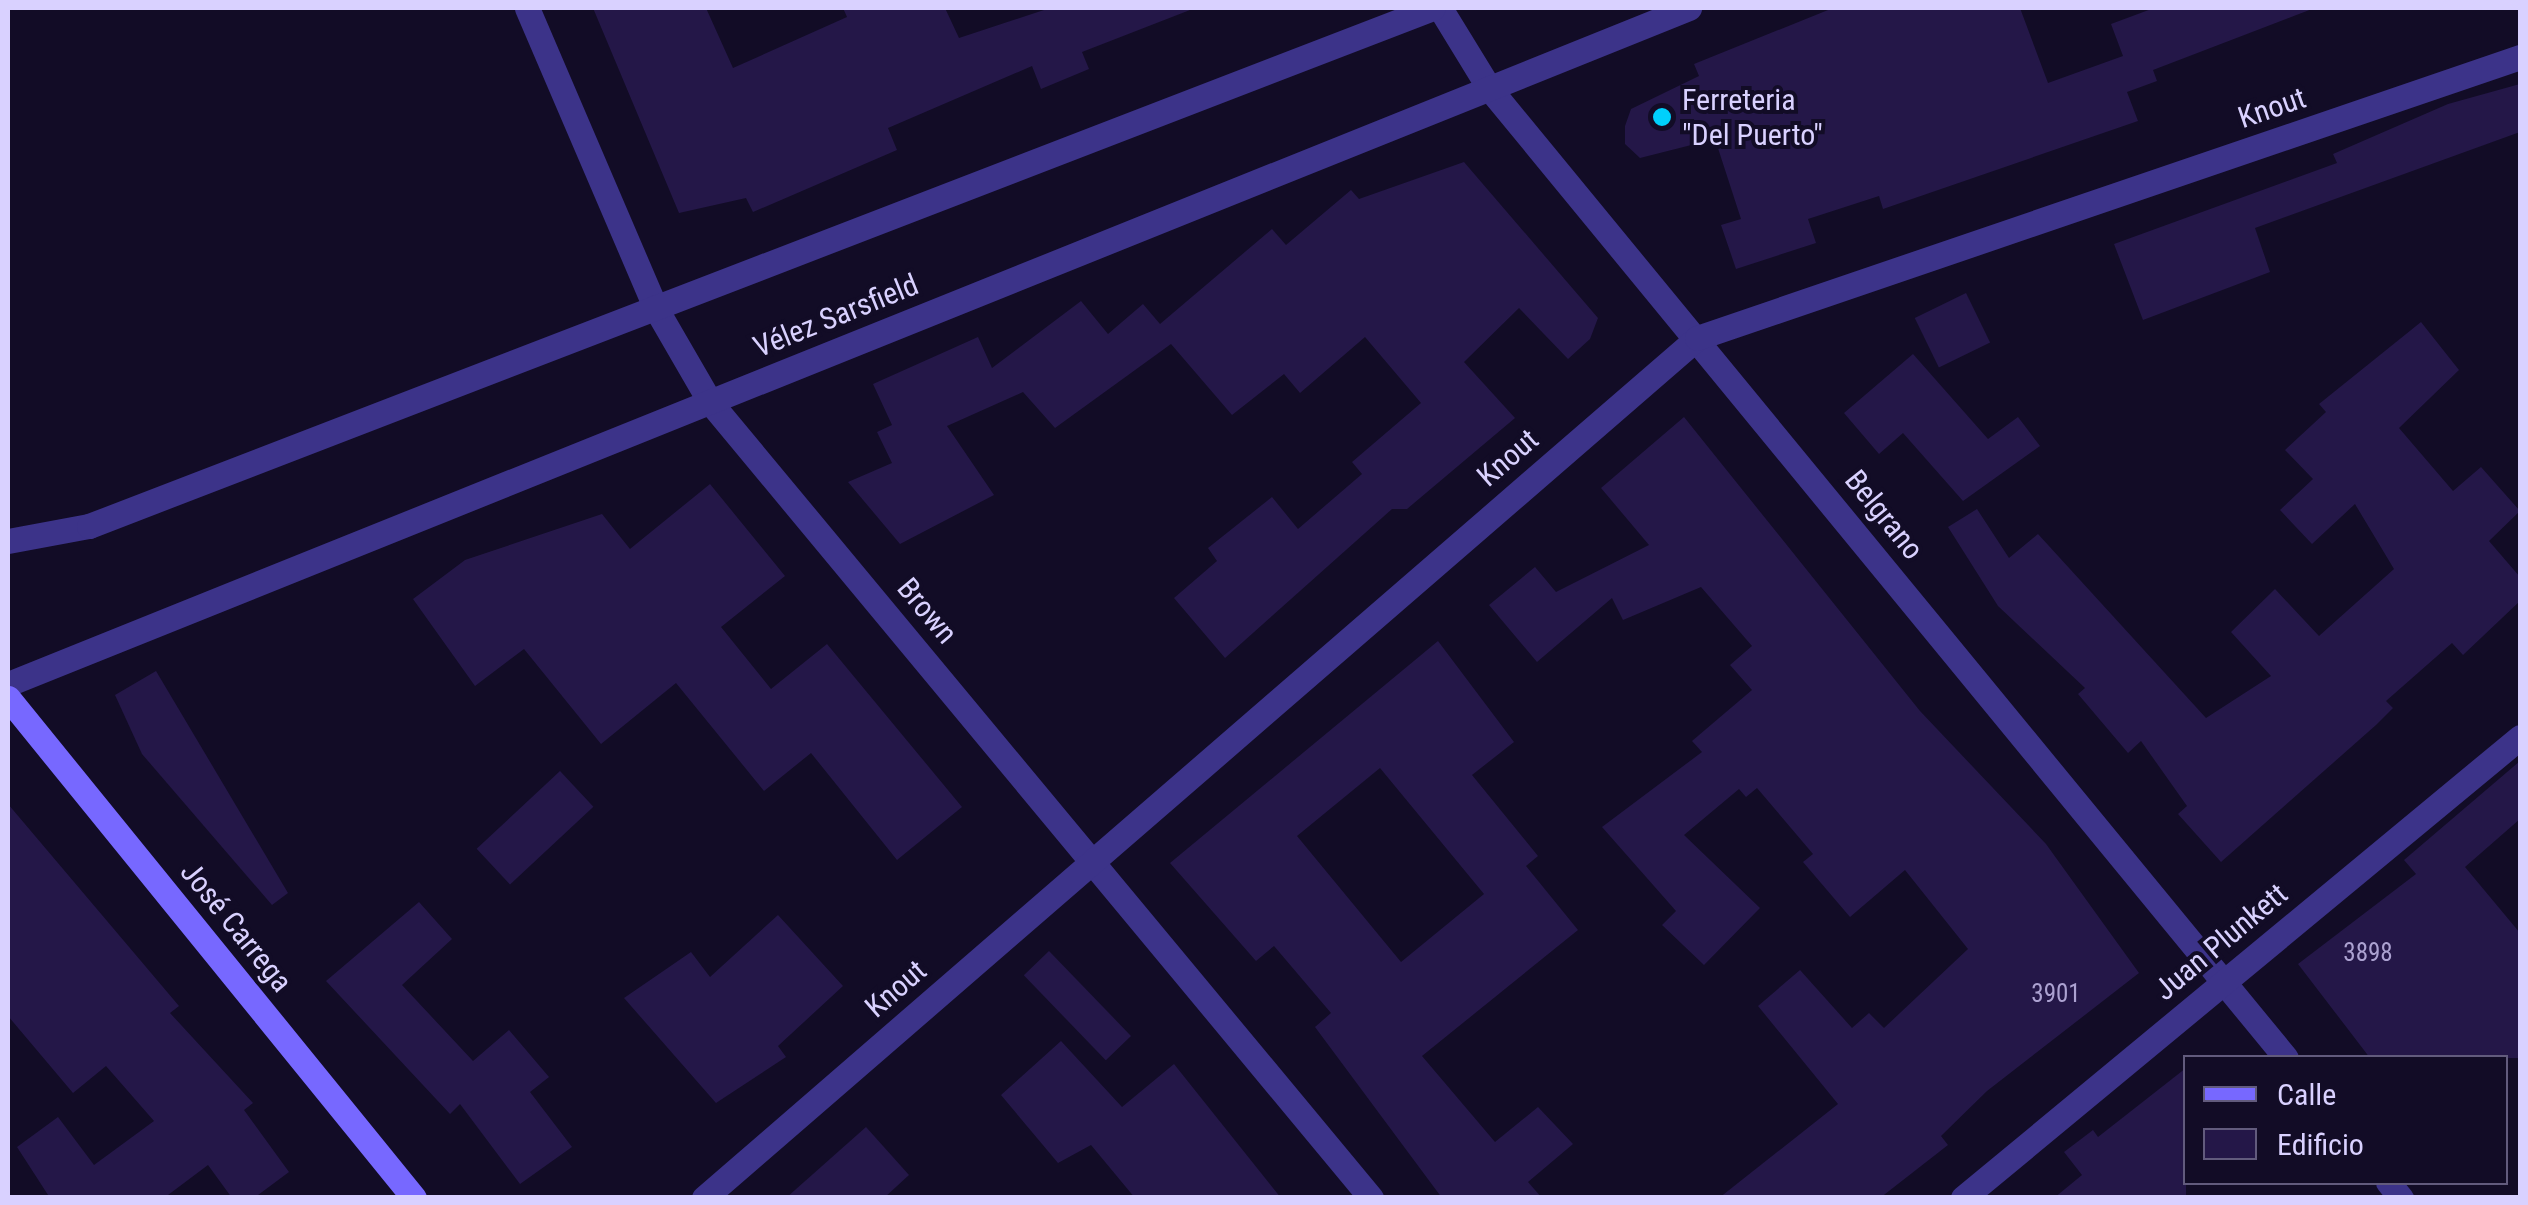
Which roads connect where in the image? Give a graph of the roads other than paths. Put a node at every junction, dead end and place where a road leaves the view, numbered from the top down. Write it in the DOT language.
graph roads {
  1 [pos="528,8"];
  2 [pos="1436,8"];
  3 [pos="1689,8"];
  4 [pos="2520,57"];
  5 [pos="1488,88"];
  6 [pos="655,307"];
  7 [pos="1697,338"];
  8 [pos="710,402"];
  9 [pos="8,541"];
  10 [pos="8,684"];
  11 [pos="8,698"];
  12 [pos="2520,737"];
  13 [pos="1093,860"];
  14 [pos="2224,982"];
  15 [pos="2284,1055"];
  16 [pos="414,1198"];
  17 [pos="704,1198"];
  18 [pos="1372,1198"];
  19 [pos="1963,1198"];
  1 -- 6 [label="street, Brown"];
  2 -- 5 [label="street, Belgrano"];
  2 -- 6 [label="street"];
  3 -- 5 [label="street, Vélez Sarsfield"];
  4 -- 7 [label="street, Knout"];
  5 -- 7 [label="street, Belgrano"];
  5 -- 8 [label="street, Vélez Sarsfield"];
  6 -- 8 [label="street, Brown"];
  6 -- 9 [label="street"];
  7 -- 13 [label="street, Knout"];
  7 -- 14 [label="street, Belgrano"];
  8 -- 10 [label="street, Vélez Sarsfield"];
  8 -- 13 [label="street, Brown"];
  11 -- 16 [label="main road, José Carrega"];
  12 -- 14 [label="street, Juan Plunkett"];
  13 -- 17 [label="street, Knout"];
  13 -- 18 [label="street, Brown"];
  14 -- 15 [label="street, Belgrano"];
  14 -- 19 [label="street, Juan Plunkett"];
}
